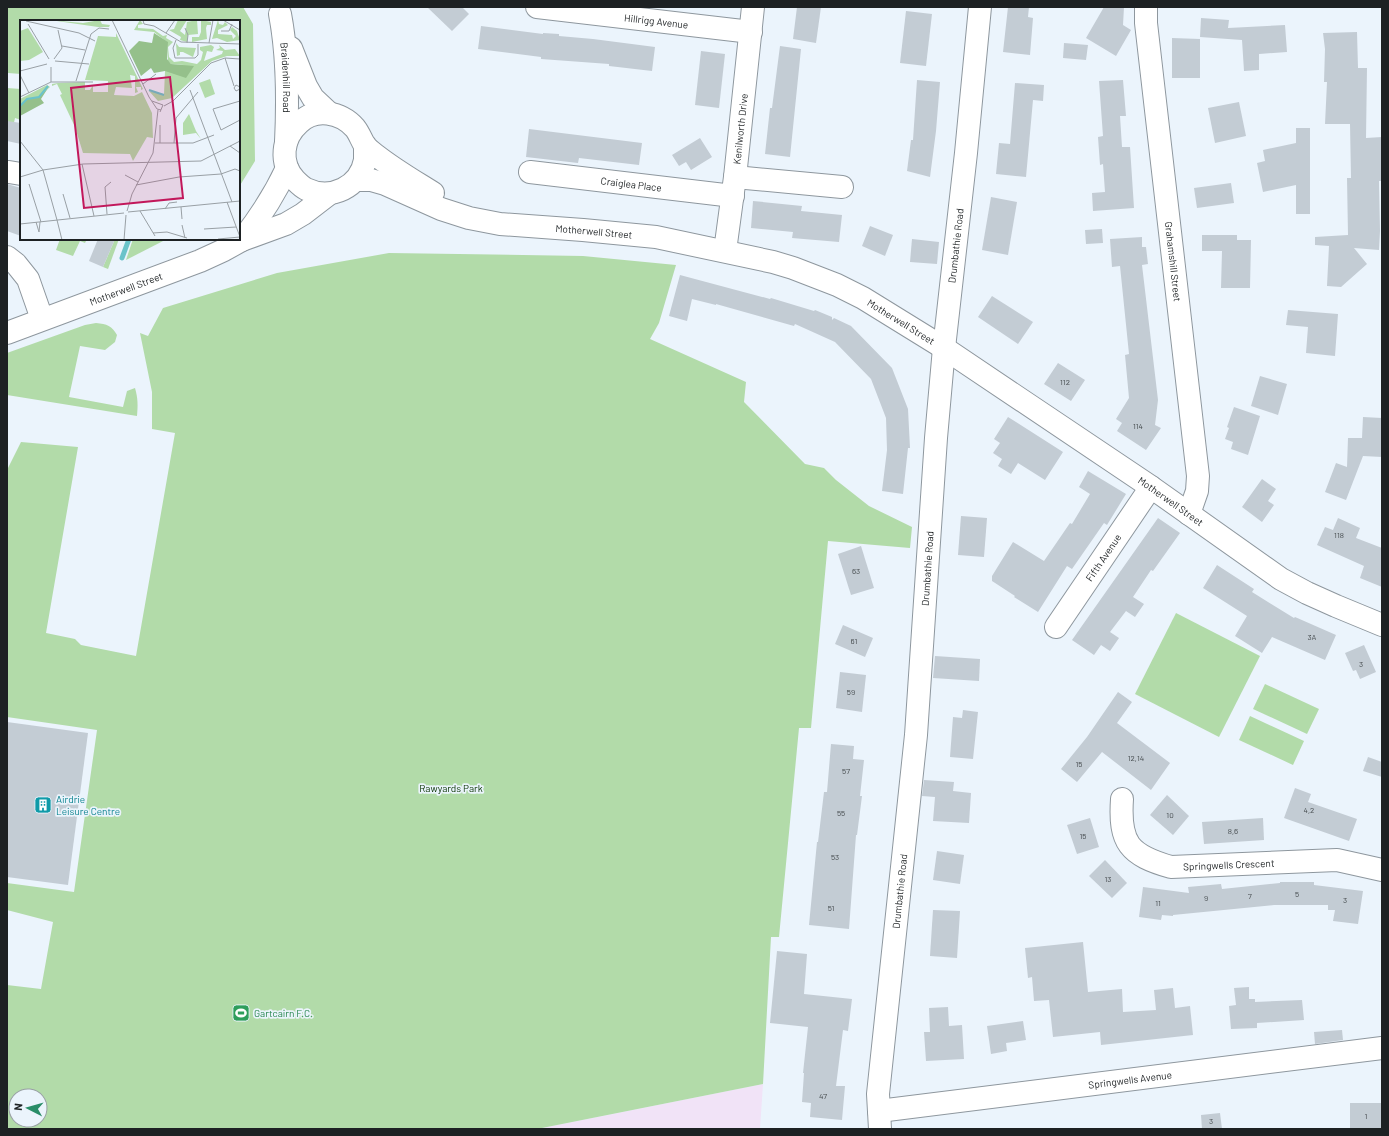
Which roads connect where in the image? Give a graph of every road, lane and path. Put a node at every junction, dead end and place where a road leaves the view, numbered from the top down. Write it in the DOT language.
graph roads {
  1 [pos="537,7"];
  2 [pos="753,7"];
  3 [pos="980,7"];
  4 [pos="1146,7"];
  5 [pos="278,11"];
  6 [pos="751,32"];
  7 [pos="329,113"];
  8 [pos="286,142"];
  9 [pos="365,145"];
  10 [pos="287,168"];
  11 [pos="7,172"];
  12 [pos="530,172"];
  13 [pos="20,174"];
  14 [pos="356,180"];
  15 [pos="734,187"];
  16 [pos="842,187"];
  17 [pos="329,194"];
  18 [pos="469,218"];
  19 [pos="242,240"];
  20 [pos="725,251"];
  21 [pos="7,257"];
  22 [pos="42,319"];
  23 [pos="7,333"];
  24 [pos="944,348"];
  25 [pos="1151,487"];
  26 [pos="1189,514"];
  27 [pos="1382,625"];
  28 [pos="1056,627"];
  29 [pos="1122,798"];
  30 [pos="1382,870"];
  31 [pos="1382,1048"];
  32 [pos="879,1120"];
  1 -- 6 [label="street, Hillrigg Avenue"];
  2 -- 6 [label="street, Kenilworth Drive"];
  3 -- 24 [label="street, Drumbathie Road"];
  4 -- 26 [label="street, Grahamshill Street"];
  5 -- 7 [label="street, Braidenhill Road"];
  5 -- 8 [label="street, Braidenhill Road"];
  6 -- 15 [label="street, Kenilworth Drive"];
  7 -- 8 [label="street"];
  7 -- 9 [label="street"];
  8 -- 10 [label="street"];
  9 -- 14 [label="street"];
  9 -- 18 [label="street"];
  10 -- 17 [label="street"];
  10 -- 19 [label="street"];
  11 -- 13 [label="street"];
  12 -- 15 [label="street, Craiglea Place"];
  14 -- 17 [label="street"];
  14 -- 18 [label="street, Motherwell Street"];
  15 -- 16 [label="street, Craiglea Place"];
  15 -- 20 [label="street, Kenilworth Drive"];
  17 -- 19 [label="street"];
  18 -- 20 [label="street, Motherwell Street"];
  19 -- 22 [label="street, Motherwell Street"];
  20 -- 24 [label="street, Motherwell Street"];
  21 -- 22 [label="street"];
  22 -- 23 [label="street, Motherwell Street"];
  24 -- 25 [label="street, Motherwell Street"];
  24 -- 32 [label="street, Drumbathie Road"];
  25 -- 26 [label="street, Motherwell Street"];
  25 -- 28 [label="street, Fifth Avenue"];
  26 -- 27 [label="street, Motherwell Street"];
  29 -- 30 [label="street, Springwells Crescent"];
  31 -- 32 [label="street, Springwells Avenue"];
}
